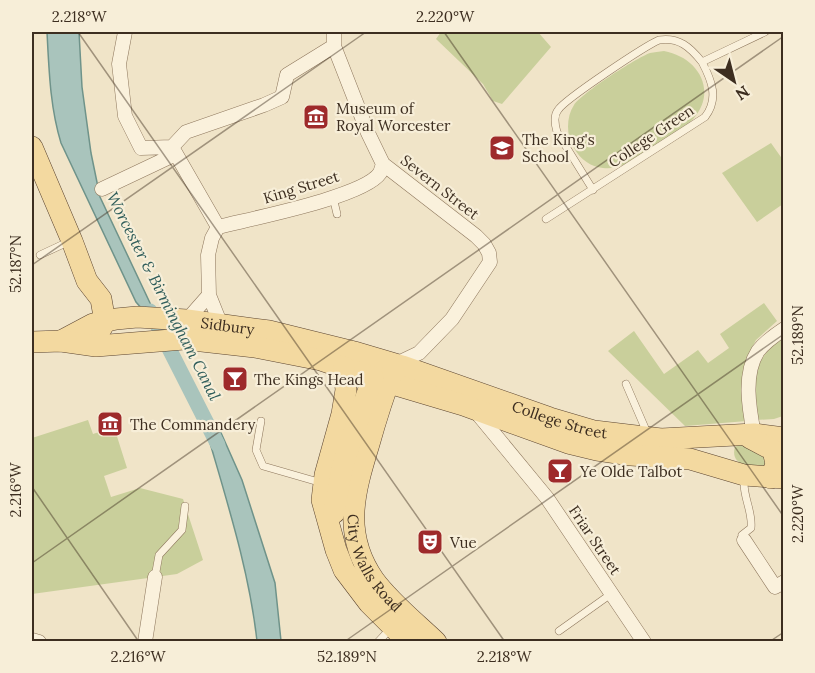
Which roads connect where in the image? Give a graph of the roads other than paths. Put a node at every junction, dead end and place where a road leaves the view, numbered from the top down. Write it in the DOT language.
graph roads {
  1 [pos="125,32"];
  2 [pos="765,32"];
  3 [pos="677,36"];
  4 [pos="334,39"];
  5 [pos="702,62"];
  6 [pos="32,147"];
  7 [pos="174,151"];
  8 [pos="383,164"];
  9 [pos="102,189"];
  10 [pos="592,190"];
  11 [pos="333,197"];
  12 [pos="337,214"];
  13 [pos="546,219"];
  14 [pos="218,227"];
  15 [pos="72,240"];
  16 [pos="40,255"];
  17 [pos="209,295"];
  18 [pos="221,325"];
  19 [pos="98,326"];
  20 [pos="183,326"];
  21 [pos="783,329"];
  22 [pos="141,331"];
  23 [pos="32,342"];
  24 [pos="344,367"];
  25 [pos="386,375"];
  26 [pos="626,384"];
  27 [pos="474,409"];
  28 [pos="261,421"];
  29 [pos="530,428"];
  30 [pos="756,436"];
  31 [pos="645,438"];
  32 [pos="515,458"];
  33 [pos="740,473"];
  34 [pos="777,478"];
  35 [pos="324,484"];
  36 [pos="185,506"];
  37 [pos="331,529"];
  38 [pos="743,538"];
  39 [pos="155,577"];
  40 [pos="783,582"];
  41 [pos="611,594"];
  42 [pos="559,631"];
  43 [pos="385,634"];
  44 [pos="32,640"];
  45 [pos="39,642"];
  46 [pos="145,642"];
  47 [pos="408,642"];
  48 [pos="436,642"];
  49 [pos="644,642"];
  1 -- 7 [label="street"];
  2 -- 5 [label="lane"];
  3 -- 5 [label="lane, College Green"];
  3 -- 10 [label="lane, College Green"];
  4 -- 7 [label="street"];
  4 -- 8 [label="street, Severn Street"];
  5 -- 10 [label="lane, College Green"];
  6 -- 15 [label="main road"];
  7 -- 9 [label="street"];
  7 -- 14 [label="street"];
  8 -- 11 [label="street, King Street"];
  8 -- 25 [label="street, Severn Street"];
  10 -- 13 [label="lane, College Green"];
  11 -- 12 [label="lane"];
  11 -- 14 [label="street, King Street"];
  14 -- 17 [label="street"];
  15 -- 16 [label="lane"];
  15 -- 19 [label="main road"];
  17 -- 18 [label="street"];
  17 -- 20 [label="street"];
  18 -- 20 [label="main road, Sidbury"];
  18 -- 25 [label="main road, Sidbury"];
  19 -- 22 [label="main road, Sidbury"];
  19 -- 22 [label="main road, Sidbury"];
  19 -- 23 [label="main road, Sidbury"];
  20 -- 22 [label="main road, Sidbury"];
  20 -- 24 [label="main road, Sidbury"];
  21 -- 30 [label="street"];
  24 -- 25 [label="main road, Sidbury"];
  24 -- 35 [label="main road, City Walls Road"];
  25 -- 27 [label="main road, College Street"];
  25 -- 31 [label="main road, College Street"];
  25 -- 37 [label="main road, City Walls Road"];
  25 -- 48 [label="main road, City Walls Road"];
  26 -- 31 [label="lane"];
  27 -- 29 [label="main road, College Street"];
  27 -- 32 [label="street, Friar Street"];
  28 -- 35 [label="lane"];
  29 -- 32 [label="street"];
  29 -- 33 [label="main road, College Street"];
  30 -- 31 [label="main road, College Street"];
  30 -- 33 [label="main road"];
  30 -- 34 [label="main road, College Street"];
  32 -- 41 [label="street, Friar Street"];
  33 -- 34 [label="main road, College Street"];
  33 -- 38 [label="lane"];
  35 -- 37 [label="main road, City Walls Road"];
  36 -- 39 [label="lane"];
  37 -- 43 [label="main road, City Walls Road"];
  38 -- 40 [label="street"];
  39 -- 46 [label="street"];
  41 -- 42 [label="lane"];
  41 -- 49 [label="street, Friar Street"];
  43 -- 47 [label="main road, City Walls Road"];
  44 -- 45 [label="street"];
}
